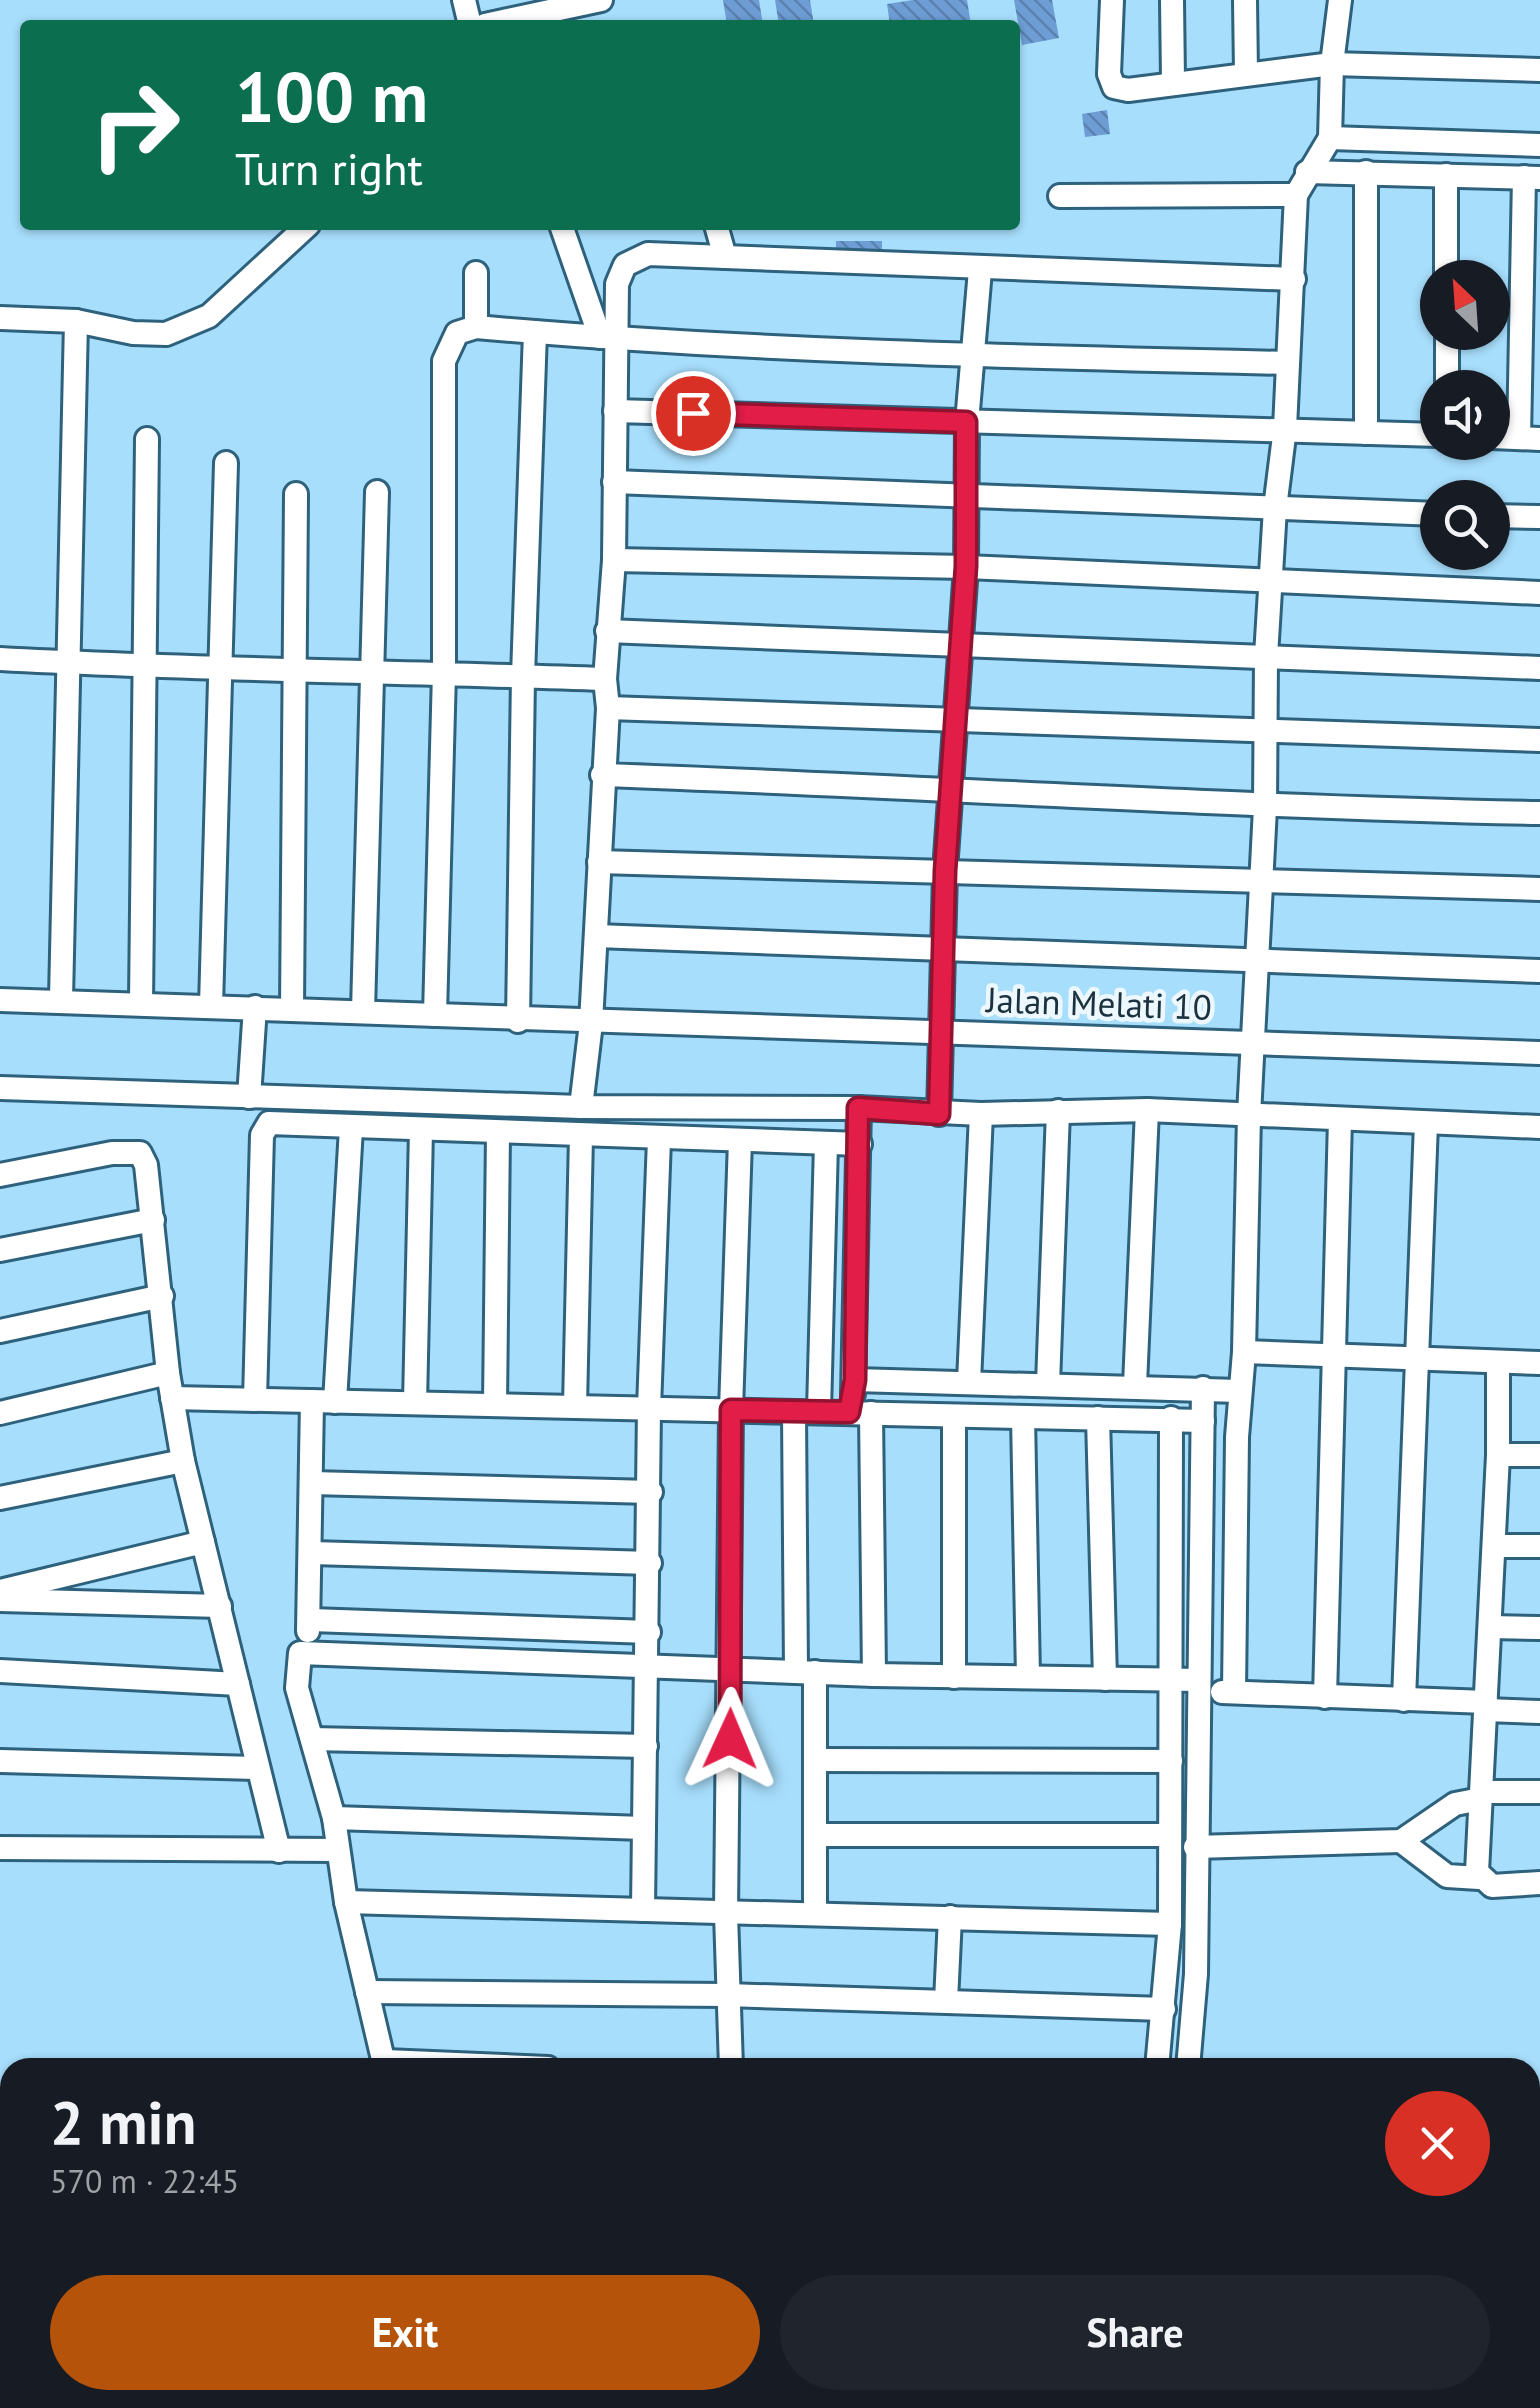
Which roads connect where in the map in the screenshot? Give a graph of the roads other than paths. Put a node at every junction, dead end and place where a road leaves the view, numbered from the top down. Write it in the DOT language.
graph roads {
  1 [pos="601,0"];
  2 [pos="1112,0"];
  3 [pos="1172,0"];
  4 [pos="1245,0"];
  5 [pos="1340,0"];
  6 [pos="508,20"];
  7 [pos="1332,64"];
  8 [pos="1540,70"];
  9 [pos="1246,73"];
  10 [pos="1174,81"];
  11 [pos="1330,138"];
  12 [pos="1540,144"];
  13 [pos="1307,172"];
  14 [pos="1366,172"];
  15 [pos="1446,174"];
  16 [pos="1532,177"];
  17 [pos="1060,196"];
  18 [pos="1296,196"];
  19 [pos="303,230"];
  20 [pos="562,230"];
  21 [pos="717,230"];
  22 [pos="725,257"];
  23 [pos="1446,260"];
  24 [pos="980,270"];
  25 [pos="476,273"];
  26 [pos="1294,278"];
  27 [pos="0,318"];
  28 [pos="76,320"];
  29 [pos="476,327"];
  30 [pos="535,332"];
  31 [pos="607,339"];
  32 [pos="972,356"];
  33 [pos="1288,362"];
  34 [pos="615,411"];
  35 [pos="966,422"];
  36 [pos="1285,428"];
  37 [pos="1366,433"];
  38 [pos="1420,434"];
  39 [pos="1530,438"];
  40 [pos="146,439"];
  41 [pos="226,463"];
  42 [pos="614,482"];
  43 [pos="377,492"];
  44 [pos="296,494"];
  45 [pos="969,494"];
  46 [pos="1275,508"];
  47 [pos="1420,513"];
  48 [pos="1510,517"];
  49 [pos="1540,518"];
  50 [pos="614,560"];
  51 [pos="966,566"];
  52 [pos="1272,581"];
  53 [pos="1540,592"];
  54 [pos="607,632"];
  55 [pos="959,648"];
  56 [pos="1266,656"];
  57 [pos="0,659"];
  58 [pos="66,663"];
  59 [pos="144,667"];
  60 [pos="1540,668"];
  61 [pos="221,671"];
  62 [pos="444,672"];
  63 [pos="297,674"];
  64 [pos="370,674"];
  65 [pos="523,676"];
  66 [pos="605,679"];
  67 [pos="608,708"];
  68 [pos="956,722"];
  69 [pos="1267,731"];
  70 [pos="1540,740"];
  71 [pos="602,776"];
  72 [pos="950,787"];
  73 [pos="1266,808"];
  74 [pos="1540,813"];
  75 [pos="599,862"];
  76 [pos="945,871"];
  77 [pos="1262,880"];
  78 [pos="1540,889"];
  79 [pos="596,936"];
  80 [pos="945,951"];
  81 [pos="1260,962"];
  82 [pos="1540,970"];
  83 [pos="61,999"];
  84 [pos="0,1000"];
  85 [pos="141,1004"];
  86 [pos="211,1006"];
  87 [pos="255,1007"];
  88 [pos="292,1009"];
  89 [pos="363,1010"];
  90 [pos="435,1015"];
  91 [pos="518,1021"];
  92 [pos="590,1023"];
  93 [pos="940,1034"];
  94 [pos="1256,1044"];
  95 [pos="1540,1054"];
  96 [pos="0,1088"];
  97 [pos="250,1097"];
  98 [pos="580,1108"];
  99 [pos="858,1108"];
  100 [pos="1147,1110"];
  101 [pos="1058,1111"];
  102 [pos="939,1114"];
  103 [pos="982,1114"];
  104 [pos="1250,1115"];
  105 [pos="1340,1119"];
  106 [pos="1426,1123"];
  107 [pos="1540,1127"];
  108 [pos="351,1128"];
  109 [pos="421,1130"];
  110 [pos="498,1132"];
  111 [pos="581,1136"];
  112 [pos="659,1139"];
  113 [pos="740,1140"];
  114 [pos="826,1143"];
  115 [pos="860,1144"];
  116 [pos="0,1175"];
  117 [pos="152,1220"];
  118 [pos="0,1250"];
  119 [pos="162,1296"];
  120 [pos="0,1331"];
  121 [pos="1244,1352"];
  122 [pos="1333,1357"];
  123 [pos="1414,1357"];
  124 [pos="1498,1362"];
  125 [pos="1540,1363"];
  126 [pos="168,1372"];
  127 [pos="855,1380"];
  128 [pos="969,1382"];
  129 [pos="1048,1384"];
  130 [pos="1135,1385"];
  131 [pos="1203,1388"];
  132 [pos="1239,1391"];
  133 [pos="172,1398"];
  134 [pos="255,1400"];
  135 [pos="324,1402"];
  136 [pos="415,1403"];
  137 [pos="496,1405"];
  138 [pos="576,1406"];
  139 [pos="649,1408"];
  140 [pos="731,1410"];
  141 [pos="819,1411"];
  142 [pos="0,1412"];
  143 [pos="794,1412"];
  144 [pos="860,1412"];
  145 [pos="954,1417"];
  146 [pos="1022,1417"];
  147 [pos="1098,1418"];
  148 [pos="1171,1418"];
  149 [pos="1204,1421"];
  150 [pos="1498,1455"];
  151 [pos="1540,1455"];
  152 [pos="183,1461"];
  153 [pos="1203,1466"];
  154 [pos="1236,1467"];
  155 [pos="312,1484"];
  156 [pos="652,1492"];
  157 [pos="0,1498"];
  158 [pos="204,1542"];
  159 [pos="1494,1546"];
  160 [pos="1540,1546"];
  161 [pos="312,1553"];
  162 [pos="650,1563"];
  163 [pos="0,1590"];
  164 [pos="0,1600"];
  165 [pos="220,1606"];
  166 [pos="311,1620"];
  167 [pos="1490,1626"];
  168 [pos="1540,1628"];
  169 [pos="649,1632"];
  170 [pos="300,1653"];
  171 [pos="648,1667"];
  172 [pos="731,1670"];
  173 [pos="0,1671"];
  174 [pos="806,1672"];
  175 [pos="874,1675"];
  176 [pos="954,1677"];
  177 [pos="1028,1678"];
  178 [pos="1105,1680"];
  179 [pos="1171,1681"];
  180 [pos="238,1684"];
  181 [pos="1199,1686"];
  182 [pos="1234,1692"];
  183 [pos="1325,1697"];
  184 [pos="1404,1700"];
  185 [pos="1486,1706"];
  186 [pos="1540,1712"];
  187 [pos="312,1739"];
  188 [pos="646,1746"];
  189 [pos="816,1760"];
  190 [pos="0,1761"];
  191 [pos="1171,1761"];
  192 [pos="257,1768"];
  193 [pos="1540,1792"];
  194 [pos="1482,1796"];
  195 [pos="334,1818"];
  196 [pos="644,1828"];
  197 [pos="1167,1834"];
  198 [pos="817,1835"];
  199 [pos="1401,1841"];
  200 [pos="0,1848"];
  201 [pos="337,1850"];
  202 [pos="279,1851"];
  203 [pos="1194,1858"];
  204 [pos="1168,1871"];
  205 [pos="1479,1878"];
  206 [pos="1540,1882"];
  207 [pos="346,1902"];
  208 [pos="643,1910"];
  209 [pos="815,1913"];
  210 [pos="726,1914"];
  211 [pos="950,1917"];
  212 [pos="1170,1924"];
  213 [pos="367,1992"];
  214 [pos="727,1994"];
  215 [pos="946,2002"];
  216 [pos="1164,2008"];
  217 [pos="384,2058"];
  218 [pos="730,2058"];
  219 [pos="1158,2058"];
  220 [pos="1189,2058"];
  1 -- 6 [label="street"];
  2 -- 10 [label="street"];
  3 -- 10 [label="street"];
  4 -- 9 [label="street"];
  5 -- 7 [label="street"];
  7 -- 8 [label="street"];
  7 -- 9 [label="street"];
  7 -- 11 [label="street"];
  9 -- 10 [label="street"];
  11 -- 12 [label="street"];
  11 -- 13 [label="street"];
  13 -- 14 [label="street"];
  13 -- 18 [label="street"];
  14 -- 15 [label="street"];
  14 -- 37 [label="street"];
  15 -- 16 [label="street"];
  15 -- 23 [label="street"];
  16 -- 39 [label="street"];
  17 -- 18 [label="street"];
  18 -- 26 [label="street"];
  19 -- 28 [label="street"];
  20 -- 31 [label="street"];
  21 -- 22 [label="street"];
  22 -- 24 [label="street"];
  22 -- 31 [label="street"];
  24 -- 26 [label="street"];
  24 -- 32 [label="street"];
  25 -- 29 [label="street"];
  26 -- 33 [label="street"];
  27 -- 28 [label="street"];
  28 -- 58 [label="street"];
  29 -- 30 [label="street"];
  29 -- 62 [label="street"];
  30 -- 31 [label="street"];
  30 -- 65 [label="street"];
  31 -- 32 [label="street"];
  31 -- 34 [label="street"];
  32 -- 33 [label="street"];
  32 -- 35 [label="street"];
  33 -- 36 [label="street"];
  34 -- 35 [label="street"];
  34 -- 42 [label="street"];
  35 -- 36 [label="street"];
  35 -- 45 [label="street"];
  36 -- 37 [label="street"];
  36 -- 46 [label="street"];
  37 -- 38 [label="street"];
  40 -- 59 [label="street"];
  41 -- 61 [label="street"];
  42 -- 45 [label="street"];
  42 -- 50 [label="street"];
  43 -- 64 [label="street"];
  44 -- 63 [label="street"];
  45 -- 46 [label="street"];
  45 -- 51 [label="street"];
  46 -- 47 [label="street"];
  46 -- 52 [label="street"];
  48 -- 49 [label="street"];
  50 -- 51 [label="street"];
  50 -- 54 [label="street"];
  51 -- 52 [label="street"];
  51 -- 55 [label="street"];
  52 -- 53 [label="street"];
  52 -- 56 [label="street"];
  54 -- 55 [label="street"];
  54 -- 66 [label="street"];
  55 -- 56 [label="street"];
  55 -- 68 [label="street"];
  56 -- 60 [label="street"];
  56 -- 69 [label="street"];
  57 -- 58 [label="street"];
  58 -- 59 [label="street"];
  58 -- 83 [label="street"];
  59 -- 61 [label="street"];
  59 -- 85 [label="street"];
  61 -- 63 [label="street"];
  61 -- 86 [label="street"];
  62 -- 64 [label="street"];
  62 -- 65 [label="street"];
  62 -- 90 [label="street"];
  63 -- 64 [label="street"];
  63 -- 88 [label="street"];
  64 -- 89 [label="street"];
  65 -- 66 [label="street"];
  65 -- 91 [label="street"];
  66 -- 67 [label="street"];
  67 -- 68 [label="street"];
  67 -- 71 [label="street"];
  68 -- 69 [label="street"];
  68 -- 72 [label="street"];
  69 -- 70 [label="street"];
  69 -- 73 [label="street"];
  71 -- 72 [label="street"];
  71 -- 75 [label="street"];
  72 -- 73 [label="street"];
  72 -- 76 [label="street"];
  73 -- 74 [label="street"];
  73 -- 77 [label="street"];
  75 -- 76 [label="street"];
  75 -- 79 [label="street"];
  76 -- 77 [label="street"];
  76 -- 80 [label="street"];
  77 -- 78 [label="street"];
  77 -- 81 [label="street"];
  79 -- 80 [label="street"];
  79 -- 92 [label="street"];
  80 -- 81 [label="street"];
  80 -- 93 [label="street"];
  81 -- 82 [label="street"];
  81 -- 94 [label="street"];
  83 -- 84 [label="street, Jalan Melati 10"];
  83 -- 85 [label="street, Jalan Melati 10"];
  85 -- 86 [label="street, Jalan Melati 10"];
  86 -- 87 [label="street, Jalan Melati 10"];
  87 -- 88 [label="street, Jalan Melati 10"];
  87 -- 97 [label="street"];
  88 -- 89 [label="street, Jalan Melati 10"];
  89 -- 90 [label="street, Jalan Melati 10"];
  90 -- 91 [label="street, Jalan Melati 10"];
  91 -- 92 [label="street, Jalan Melati 10"];
  92 -- 93 [label="street, Jalan Melati 10"];
  92 -- 98 [label="street"];
  93 -- 94 [label="street, Jalan Melati 10"];
  93 -- 102 [label="street"];
  94 -- 95 [label="street, Jalan Melati 10"];
  94 -- 104 [label="street"];
  96 -- 97 [label="street"];
  97 -- 98 [label="street"];
  98 -- 99 [label="street"];
  99 -- 102 [label="street"];
  99 -- 115 [label="street"];
  100 -- 101 [label="street"];
  100 -- 104 [label="street"];
  100 -- 130 [label="street"];
  101 -- 103 [label="street"];
  101 -- 129 [label="street"];
  102 -- 103 [label="street"];
  103 -- 128 [label="street"];
  104 -- 105 [label="street"];
  104 -- 121 [label="street"];
  105 -- 106 [label="street"];
  105 -- 122 [label="street"];
  106 -- 107 [label="street"];
  106 -- 123 [label="street"];
  108 -- 109 [label="street"];
  108 -- 134 [label="street"];
  108 -- 135 [label="street"];
  109 -- 110 [label="street"];
  109 -- 136 [label="street"];
  110 -- 111 [label="street"];
  110 -- 137 [label="street"];
  111 -- 112 [label="street"];
  111 -- 138 [label="street"];
  112 -- 113 [label="street"];
  112 -- 139 [label="street"];
  113 -- 114 [label="street"];
  113 -- 140 [label="street"];
  114 -- 115 [label="street"];
  114 -- 141 [label="street"];
  115 -- 127 [label="street"];
  116 -- 117 [label="street"];
  117 -- 118 [label="street"];
  117 -- 119 [label="street"];
  119 -- 120 [label="street"];
  119 -- 126 [label="street"];
  121 -- 122 [label="street"];
  121 -- 132 [label="street"];
  122 -- 123 [label="street"];
  122 -- 183 [label="street"];
  123 -- 124 [label="street"];
  123 -- 184 [label="street"];
  124 -- 125 [label="street"];
  124 -- 150 [label="street"];
  126 -- 133 [label="street"];
  126 -- 142 [label="street"];
  127 -- 128 [label="street"];
  127 -- 144 [label="street"];
  128 -- 129 [label="street"];
  129 -- 130 [label="street"];
  130 -- 131 [label="street"];
  131 -- 132 [label="street"];
  131 -- 149 [label="street"];
  132 -- 154 [label="street"];
  133 -- 134 [label="street"];
  133 -- 152 [label="street"];
  134 -- 135 [label="street"];
  135 -- 136 [label="street"];
  135 -- 155 [label="street"];
  136 -- 137 [label="street"];
  137 -- 138 [label="street"];
  138 -- 139 [label="street"];
  139 -- 140 [label="street"];
  139 -- 156 [label="street"];
  140 -- 143 [label="street"];
  140 -- 172 [label="street"];
  141 -- 143 [label="street"];
  141 -- 144 [label="street"];
  143 -- 174 [label="street"];
  144 -- 145 [label="street"];
  144 -- 175 [label="street"];
  145 -- 146 [label="street"];
  145 -- 176 [label="street"];
  146 -- 147 [label="street"];
  146 -- 177 [label="street"];
  147 -- 148 [label="street"];
  147 -- 178 [label="street"];
  148 -- 149 [label="street"];
  148 -- 179 [label="street"];
  149 -- 153 [label="street"];
  150 -- 151 [label="street"];
  150 -- 159 [label="street"];
  152 -- 157 [label="street"];
  152 -- 158 [label="street"];
  153 -- 154 [label="street"];
  153 -- 181 [label="street"];
  154 -- 182 [label="street"];
  155 -- 156 [label="street"];
  155 -- 161 [label="street"];
  156 -- 162 [label="street"];
  158 -- 163 [label="street"];
  158 -- 165 [label="street"];
  159 -- 160 [label="street"];
  159 -- 167 [label="street"];
  161 -- 162 [label="street"];
  161 -- 166 [label="street"];
  162 -- 169 [label="street"];
  164 -- 165 [label="street"];
  165 -- 180 [label="street"];
  166 -- 169 [label="street"];
  166 -- 170 [label="street"];
  167 -- 168 [label="street"];
  167 -- 185 [label="street"];
  169 -- 171 [label="street"];
  170 -- 171 [label="street"];
  170 -- 187 [label="street"];
  171 -- 172 [label="street"];
  171 -- 188 [label="street"];
  172 -- 174 [label="street"];
  172 -- 210 [label="street"];
  173 -- 180 [label="street"];
  174 -- 175 [label="street"];
  174 -- 189 [label="street"];
  175 -- 176 [label="street"];
  176 -- 177 [label="street"];
  177 -- 178 [label="street"];
  178 -- 179 [label="street"];
  179 -- 181 [label="street"];
  179 -- 191 [label="street"];
  180 -- 192 [label="street"];
  181 -- 182 [label="street"];
  181 -- 203 [label="street"];
  182 -- 183 [label="street"];
  183 -- 184 [label="street"];
  184 -- 185 [label="street"];
  185 -- 186 [label="street"];
  185 -- 194 [label="street"];
  187 -- 188 [label="street"];
  187 -- 195 [label="street"];
  188 -- 196 [label="street"];
  189 -- 191 [label="street"];
  189 -- 198 [label="street"];
  190 -- 192 [label="street"];
  191 -- 197 [label="street"];
  192 -- 202 [label="street"];
  193 -- 194 [label="street"];
  194 -- 199 [label="street"];
  194 -- 205 [label="street"];
  195 -- 196 [label="street"];
  195 -- 201 [label="street"];
  196 -- 208 [label="street"];
  197 -- 198 [label="street"];
  197 -- 204 [label="street"];
  198 -- 209 [label="street"];
  199 -- 203 [label="street"];
  199 -- 205 [label="street"];
  200 -- 202 [label="street"];
  201 -- 202 [label="street"];
  201 -- 207 [label="street"];
  203 -- 204 [label="street"];
  203 -- 220 [label="street"];
  204 -- 212 [label="street"];
  205 -- 206 [label="street"];
  207 -- 208 [label="street"];
  207 -- 213 [label="street"];
  208 -- 210 [label="street"];
  209 -- 210 [label="street"];
  209 -- 211 [label="street"];
  210 -- 214 [label="street"];
  211 -- 212 [label="street"];
  211 -- 215 [label="street"];
  212 -- 216 [label="street"];
  213 -- 214 [label="street"];
  213 -- 217 [label="street"];
  214 -- 215 [label="street"];
  214 -- 218 [label="street"];
  215 -- 216 [label="street"];
  216 -- 219 [label="street"];
}
